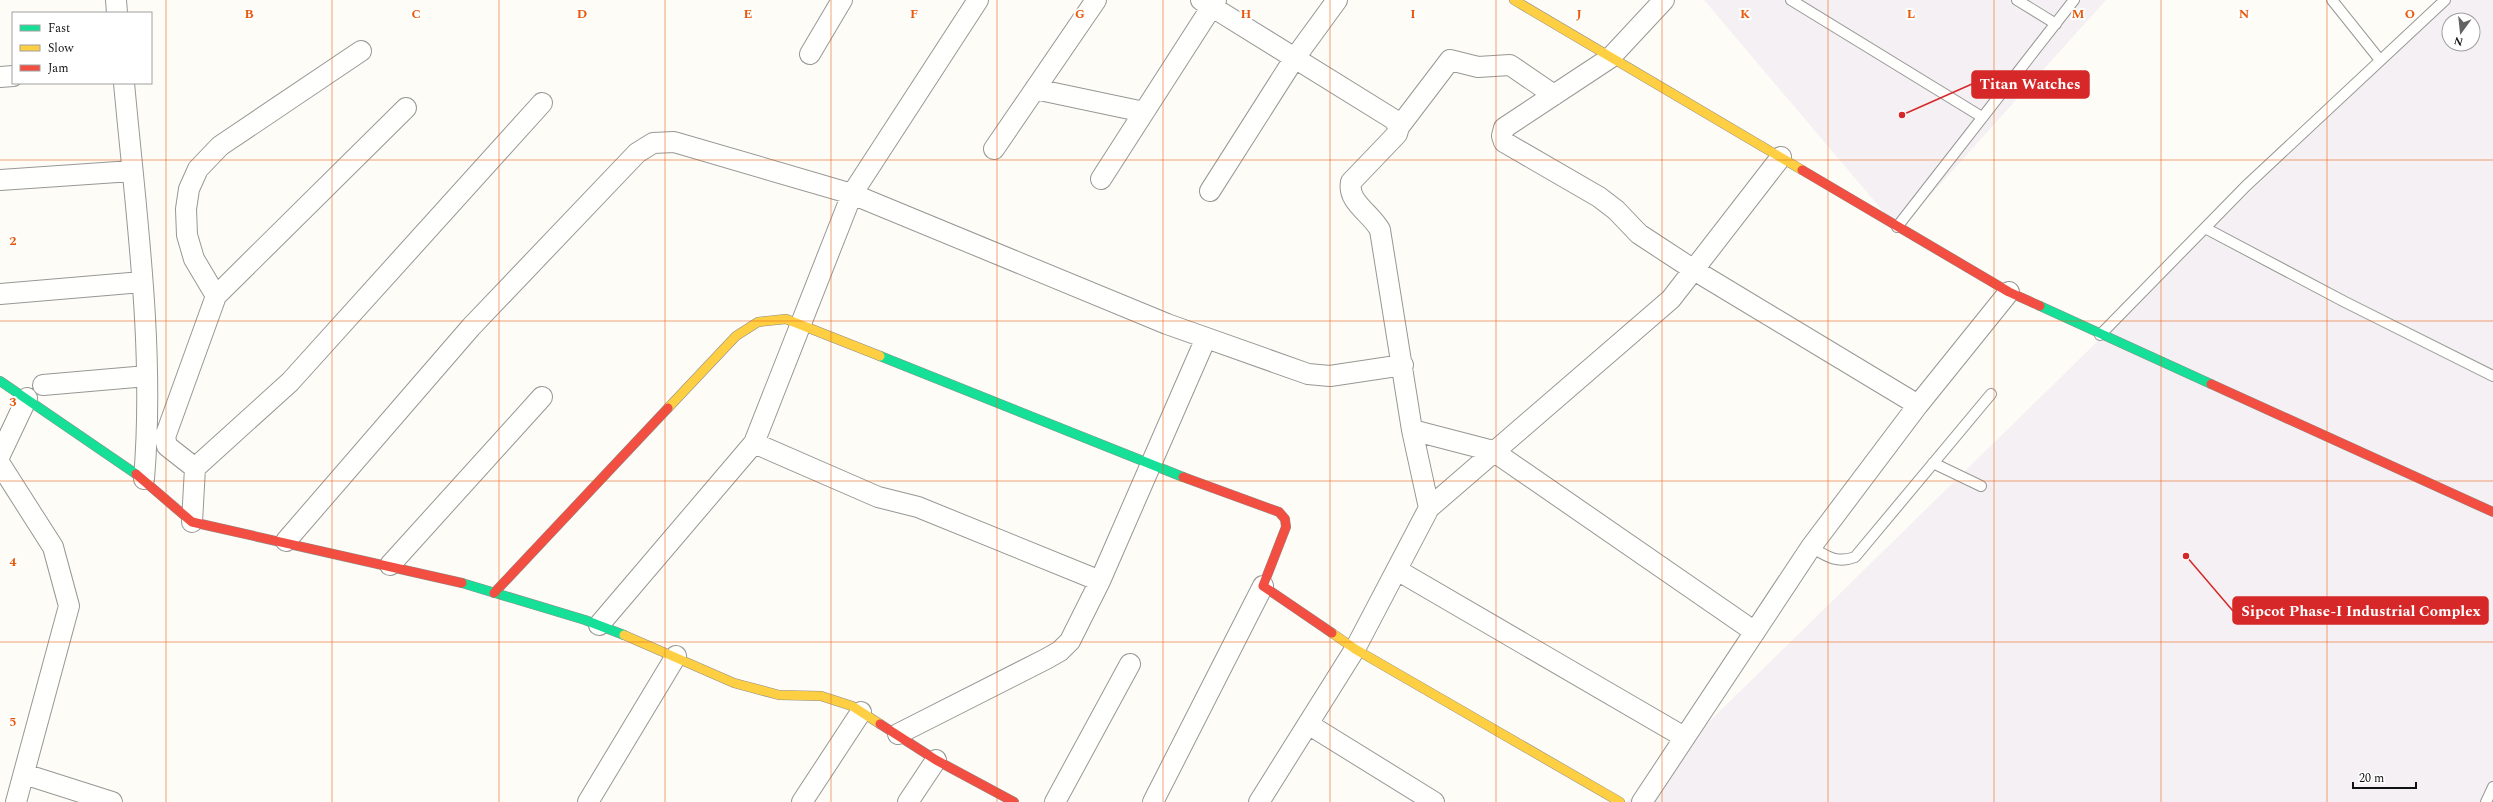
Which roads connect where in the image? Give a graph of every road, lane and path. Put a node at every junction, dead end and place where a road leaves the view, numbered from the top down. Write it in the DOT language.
graph roads {
  1 [pos="116,0"];
  2 [pos="842,0"];
  3 [pos="978,0"];
  4 [pos="1096,0"];
  5 [pos="1337,0"];
  6 [pos="1514,0"];
  7 [pos="1664,0"];
  8 [pos="1791,0"];
  9 [pos="2017,0"];
  10 [pos="2074,0"];
  11 [pos="2332,0"];
  12 [pos="2444,0"];
  13 [pos="1210,2"];
  14 [pos="117,12"];
  15 [pos="2056,24"];
  16 [pos="361,51"];
  17 [pos="810,54"];
  18 [pos="1610,58"];
  19 [pos="1294,59"];
  20 [pos="2380,60"];
  21 [pos="12,76"];
  22 [pos="0,78"];
  23 [pos="124,84"];
  24 [pos="1035,89"];
  25 [pos="1554,95"];
  26 [pos="542,103"];
  27 [pos="406,108"];
  28 [pos="1144,112"];
  29 [pos="1982,117"];
  30 [pos="1399,128"];
  31 [pos="994,149"];
  32 [pos="1780,157"];
  33 [pos="132,171"];
  34 [pos="1101,179"];
  35 [pos="0,180"];
  36 [pos="1210,191"];
  37 [pos="852,194"];
  38 [pos="1897,227"];
  39 [pos="2205,228"];
  40 [pos="1694,270"];
  41 [pos="142,282"];
  42 [pos="2009,292"];
  43 [pos="0,294"];
  44 [pos="216,296"];
  45 [pos="800,325"];
  46 [pos="2100,335"];
  47 [pos="1206,338"];
  48 [pos="1402,365"];
  49 [pos="147,376"];
  50 [pos="2493,376"];
  51 [pos="0,381"];
  52 [pos="43,384"];
  53 [pos="1991,394"];
  54 [pos="542,397"];
  55 [pos="27,398"];
  56 [pos="1918,405"];
  57 [pos="1412,430"];
  58 [pos="754,443"];
  59 [pos="1493,452"];
  60 [pos="0,455"];
  61 [pos="1933,463"];
  62 [pos="0,464"];
  63 [pos="1151,465"];
  64 [pos="195,468"];
  65 [pos="144,479"];
  66 [pos="1981,486"];
  67 [pos="1429,508"];
  68 [pos="2493,512"];
  69 [pos="192,522"];
  70 [pos="286,541"];
  71 [pos="1811,547"];
  72 [pos="390,565"];
  73 [pos="1397,570"];
  74 [pos="1100,580"];
  75 [pos="1263,586"];
  76 [pos="494,593"];
  77 [pos="599,625"];
  78 [pos="1755,632"];
  79 [pos="1355,649"];
  80 [pos="676,656"];
  81 [pos="1130,664"];
  82 [pos="862,712"];
  83 [pos="1308,724"];
  84 [pos="898,734"];
  85 [pos="1684,737"];
  86 [pos="936,760"];
  87 [pos="24,774"];
  88 [pos="2493,787"];
  89 [pos="1262,801"];
  90 [pos="16,802"];
  91 [pos="112,802"];
  92 [pos="588,802"];
  93 [pos="802,802"];
  94 [pos="908,802"];
  95 [pos="1014,802"];
  96 [pos="1055,802"];
  97 [pos="1153,802"];
  98 [pos="1434,802"];
  99 [pos="1620,802"];
  100 [pos="1642,802"];
  101 [pos="2486,802"];
  1 -- 14 [label="street"];
  2 -- 17 [label="street"];
  3 -- 37 [label="street"];
  4 -- 24 [label="street"];
  5 -- 19 [label="street"];
  6 -- 18 [label="street"];
  7 -- 18 [label="street"];
  8 -- 29 [label="lane"];
  9 -- 15 [label="lane"];
  10 -- 15 [label="lane"];
  11 -- 20 [label="lane"];
  12 -- 20 [label="lane"];
  13 -- 19 [label="street"];
  13 -- 28 [label="street"];
  15 -- 29 [label="lane"];
  16 -- 44 [label="street"];
  18 -- 25 [label="street"];
  18 -- 32 [label="street"];
  19 -- 30 [label="street"];
  19 -- 36 [label="street"];
  20 -- 39 [label="lane"];
  21 -- 22 [label="street"];
  23 -- 33 [label="street"];
  24 -- 28 [label="street"];
  24 -- 31 [label="street"];
  25 -- 30 [label="street"];
  25 -- 40 [label="street"];
  26 -- 64 [label="street"];
  27 -- 44 [label="street"];
  28 -- 34 [label="street"];
  29 -- 38 [label="lane"];
  30 -- 48 [label="street"];
  32 -- 38 [label="street"];
  32 -- 40 [label="street"];
  33 -- 35 [label="street"];
  33 -- 41 [label="street"];
  37 -- 45 [label="street"];
  37 -- 47 [label="street"];
  37 -- 70 [label="street"];
  38 -- 42 [label="street"];
  39 -- 46 [label="lane"];
  39 -- 50 [label="lane"];
  40 -- 56 [label="street"];
  40 -- 59 [label="street"];
  41 -- 43 [label="street"];
  41 -- 49 [label="street"];
  42 -- 46 [label="street"];
  42 -- 56 [label="street"];
  44 -- 64 [label="street"];
  45 -- 58 [label="street"];
  45 -- 63 [label="street"];
  45 -- 76 [label="street"];
  46 -- 68 [label="street"];
  47 -- 48 [label="street"];
  47 -- 63 [label="street"];
  48 -- 57 [label="street"];
  49 -- 52 [label="street"];
  49 -- 65 [label="street"];
  51 -- 55 [label="street"];
  53 -- 61 [label="lane"];
  54 -- 72 [label="street"];
  55 -- 60 [label="street"];
  55 -- 65 [label="street"];
  56 -- 71 [label="street"];
  57 -- 59 [label="street"];
  57 -- 67 [label="street"];
  58 -- 74 [label="street"];
  58 -- 77 [label="street"];
  59 -- 67 [label="street"];
  59 -- 78 [label="street"];
  61 -- 66 [label="lane"];
  61 -- 71 [label="lane"];
  62 -- 87 [label="street"];
  63 -- 74 [label="street"];
  63 -- 75 [label="street"];
  64 -- 69 [label="street"];
  65 -- 69 [label="street"];
  67 -- 73 [label="street"];
  69 -- 70 [label="street"];
  70 -- 72 [label="street"];
  71 -- 78 [label="street"];
  72 -- 76 [label="street"];
  73 -- 79 [label="street"];
  73 -- 85 [label="street"];
  74 -- 84 [label="street"];
  75 -- 79 [label="street"];
  75 -- 97 [label="street"];
  76 -- 77 [label="street"];
  77 -- 80 [label="street"];
  78 -- 85 [label="street"];
  79 -- 83 [label="street"];
  79 -- 99 [label="street"];
  80 -- 82 [label="street"];
  80 -- 92 [label="street"];
  81 -- 96 [label="street"];
  82 -- 84 [label="street"];
  82 -- 93 [label="street"];
  83 -- 89 [label="street"];
  83 -- 98 [label="street"];
  84 -- 86 [label="street"];
  85 -- 100 [label="street"];
  86 -- 94 [label="street"];
  86 -- 95 [label="street"];
  87 -- 90 [label="street"];
  87 -- 91 [label="street"];
  88 -- 101 [label="lane"];
}
